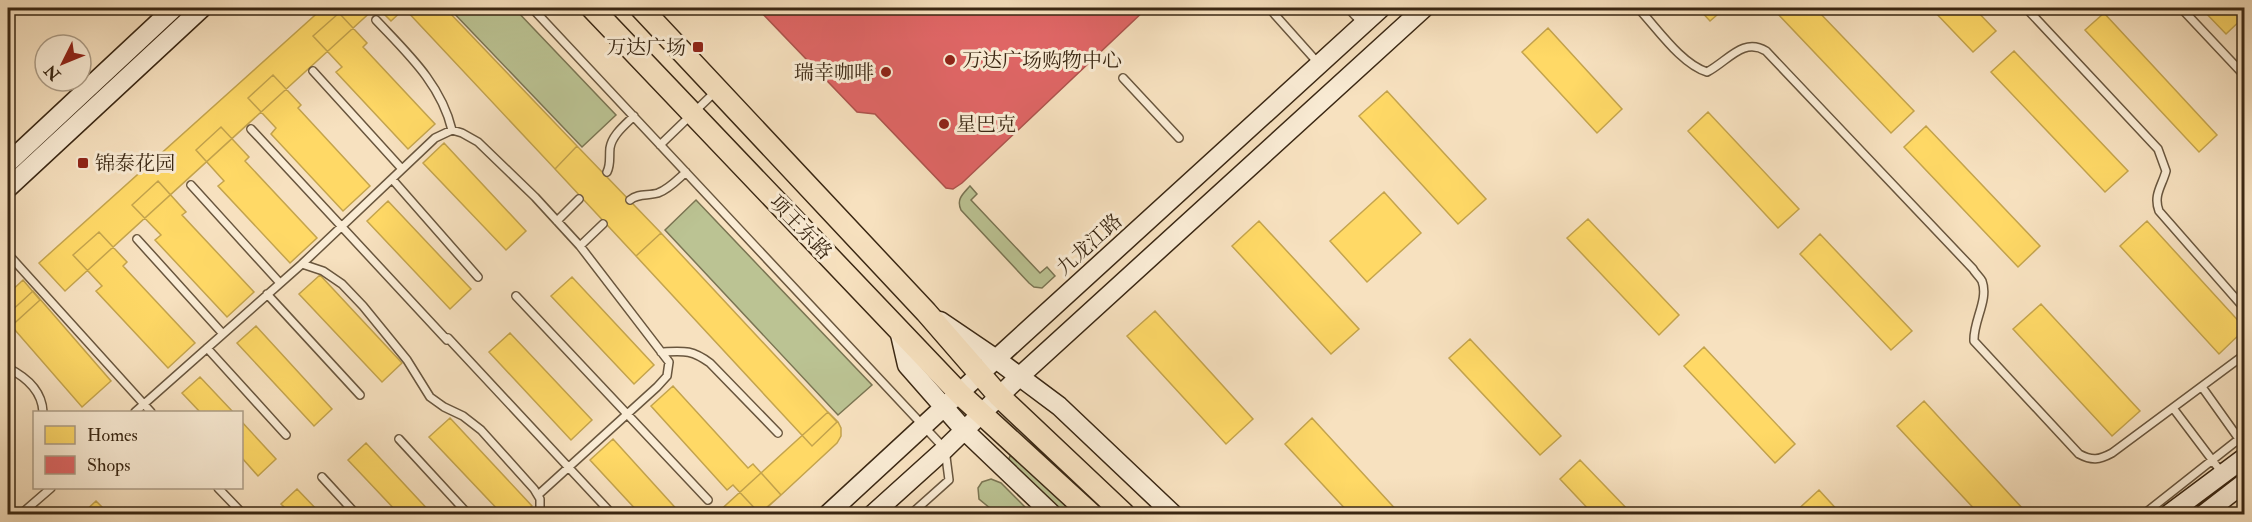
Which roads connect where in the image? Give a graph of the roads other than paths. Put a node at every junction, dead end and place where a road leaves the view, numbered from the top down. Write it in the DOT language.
graph roads {
  1 [pos="174,8"];
  2 [pos="202,8"];
  3 [pos="532,8"];
  4 [pos="592,8"];
  5 [pos="641,8"];
  6 [pos="1269,8"];
  7 [pos="1348,8"];
  8 [pos="1381,8"];
  9 [pos="1424,8"];
  10 [pos="1638,8"];
  11 [pos="2026,8"];
  12 [pos="2181,8"];
  13 [pos="376,20"];
  14 [pos="1363,24"];
  15 [pos="1319,64"];
  16 [pos="313,71"];
  17 [pos="2244,75"];
  18 [pos="1123,78"];
  19 [pos="718,89"];
  20 [pos="692,113"];
  21 [pos="634,117"];
  22 [pos="252,129"];
  23 [pos="452,130"];
  24 [pos="1179,138"];
  25 [pos="660,145"];
  26 [pos="8,163"];
  27 [pos="402,169"];
  28 [pos="607,172"];
  29 [pos="686,172"];
  30 [pos="392,179"];
  31 [pos="191,185"];
  32 [pos="8,188"];
  33 [pos="579,199"];
  34 [pos="630,200"];
  35 [pos="557,220"];
  36 [pos="603,224"];
  37 [pos="341,226"];
  38 [pos="137,238"];
  39 [pos="580,246"];
  40 [pos="8,254"];
  41 [pos="302,264"];
  42 [pos="478,278"];
  43 [pos="280,283"];
  44 [pos="267,294"];
  45 [pos="516,296"];
  46 [pos="2244,308"];
  47 [pos="926,312"];
  48 [pos="899,330"];
  49 [pos="223,334"];
  50 [pos="207,348"];
  51 [pos="661,352"];
  52 [pos="2244,355"];
  53 [pos="996,358"];
  54 [pos="8,368"];
  55 [pos="980,375"];
  56 [pos="1020,376"];
  57 [pos="2202,387"];
  58 [pos="960,394"];
  59 [pos="360,395"];
  60 [pos="999,396"];
  61 [pos="144,405"];
  62 [pos="2173,408"];
  63 [pos="944,409"];
  64 [pos="43,411"];
  65 [pos="136,411"];
  66 [pos="150,411"];
  67 [pos="628,413"];
  68 [pos="982,414"];
  69 [pos="924,427"];
  70 [pos="965,431"];
  71 [pos="778,433"];
  72 [pos="286,435"];
  73 [pos="399,439"];
  74 [pos="2243,440"];
  75 [pos="945,449"];
  76 [pos="2244,458"];
  77 [pos="568,467"];
  78 [pos="2218,467"];
  79 [pos="322,477"];
  80 [pos="2244,483"];
  81 [pos="50,489"];
  82 [pos="219,489"];
  83 [pos="538,495"];
  84 [pos="708,500"];
  85 [pos="23,514"];
  86 [pos="243,514"];
  87 [pos="356,514"];
  88 [pos="468,514"];
  89 [pos="540,514"];
  90 [pos="612,514"];
  91 [pos="828,514"];
  92 [pos="873,514"];
  93 [pos="911,514"];
  94 [pos="1052,514"];
  95 [pos="1091,514"];
  96 [pos="1124,514"];
  97 [pos="1173,514"];
  98 [pos="2144,514"];
  99 [pos="2169,514"];
  100 [pos="2204,514"];
  1 -- 26 [label="street"];
  2 -- 32 [label="street"];
  3 -- 21 [label="lane"];
  4 -- 20 [label="main road, 项王东路"];
  5 -- 19 [label="main road, 项王东路"];
  6 -- 15 [label="lane"];
  7 -- 14 [label="lane"];
  8 -- 14 [label="street, 九龙江路"];
  9 -- 56 [label="street"];
  10 -- 62 [label="lane"];
  11 -- 46 [label="lane"];
  12 -- 17 [label="lane"];
  13 -- 23 [label="lane"];
  14 -- 15 [label="street, 九龙江路"];
  15 -- 53 [label="street, 九龙江路"];
  16 -- 27 [label="lane"];
  18 -- 24 [label="lane"];
  19 -- 20 [label="lane"];
  19 -- 47 [label="main road, 项王东路"];
  20 -- 25 [label="lane"];
  20 -- 48 [label="main road, 项王东路"];
  21 -- 25 [label="lane"];
  21 -- 28 [label="lane"];
  22 -- 37 [label="lane"];
  23 -- 27 [label="lane"];
  23 -- 35 [label="lane"];
  25 -- 29 [label="lane"];
  27 -- 30 [label="lane"];
  29 -- 34 [label="lane"];
  29 -- 69 [label="lane"];
  30 -- 37 [label="lane"];
  30 -- 42 [label="lane"];
  31 -- 43 [label="lane"];
  33 -- 35 [label="lane"];
  35 -- 39 [label="lane"];
  36 -- 39 [label="lane"];
  37 -- 41 [label="lane"];
  37 -- 77 [label="lane"];
  38 -- 49 [label="lane"];
  39 -- 51 [label="lane"];
  40 -- 61 [label="lane"];
  41 -- 43 [label="lane"];
  41 -- 83 [label="lane"];
  43 -- 44 [label="lane"];
  44 -- 49 [label="lane"];
  44 -- 59 [label="lane"];
  45 -- 67 [label="lane"];
  47 -- 53 [label="street"];
  47 -- 55 [label="main road, 项王东路"];
  48 -- 58 [label="main road, 项王东路"];
  48 -- 63 [label="street"];
  49 -- 50 [label="lane"];
  50 -- 61 [label="lane"];
  50 -- 72 [label="lane"];
  51 -- 67 [label="lane"];
  51 -- 71 [label="lane"];
  52 -- 57 [label="lane"];
  53 -- 55 [label="street, 九龙江路"];
  53 -- 56 [label="street"];
  54 -- 64 [label="lane"];
  55 -- 58 [label="street, 九龙江路"];
  55 -- 60 [label="main road, 项王东路"];
  56 -- 60 [label="street"];
  56 -- 97 [label="street"];
  57 -- 62 [label="lane"];
  57 -- 74 [label="lane"];
  58 -- 63 [label="street, 九龙江路"];
  58 -- 68 [label="main road, 项王东路"];
  60 -- 68 [label="street"];
  60 -- 96 [label="main road, 项王东路"];
  61 -- 65 [label="lane"];
  61 -- 66 [label="lane"];
  62 -- 78 [label="lane"];
  63 -- 69 [label="street, 九龙江路"];
  63 -- 70 [label="street"];
  67 -- 77 [label="lane"];
  67 -- 84 [label="lane"];
  68 -- 70 [label="street"];
  68 -- 95 [label="main road, 项王东路"];
  69 -- 75 [label="lane"];
  69 -- 91 [label="street, 九龙江路"];
  70 -- 75 [label="street"];
  70 -- 94 [label="street"];
  73 -- 88 [label="lane"];
  74 -- 78 [label="lane"];
  75 -- 92 [label="street"];
  75 -- 93 [label="lane"];
  76 -- 78 [label="street"];
  77 -- 83 [label="lane"];
  77 -- 90 [label="lane"];
  78 -- 98 [label="lane"];
  78 -- 99 [label="street"];
  79 -- 87 [label="lane"];
  80 -- 100 [label="street"];
  81 -- 85 [label="lane"];
  82 -- 86 [label="lane"];
  83 -- 89 [label="lane"];
}
